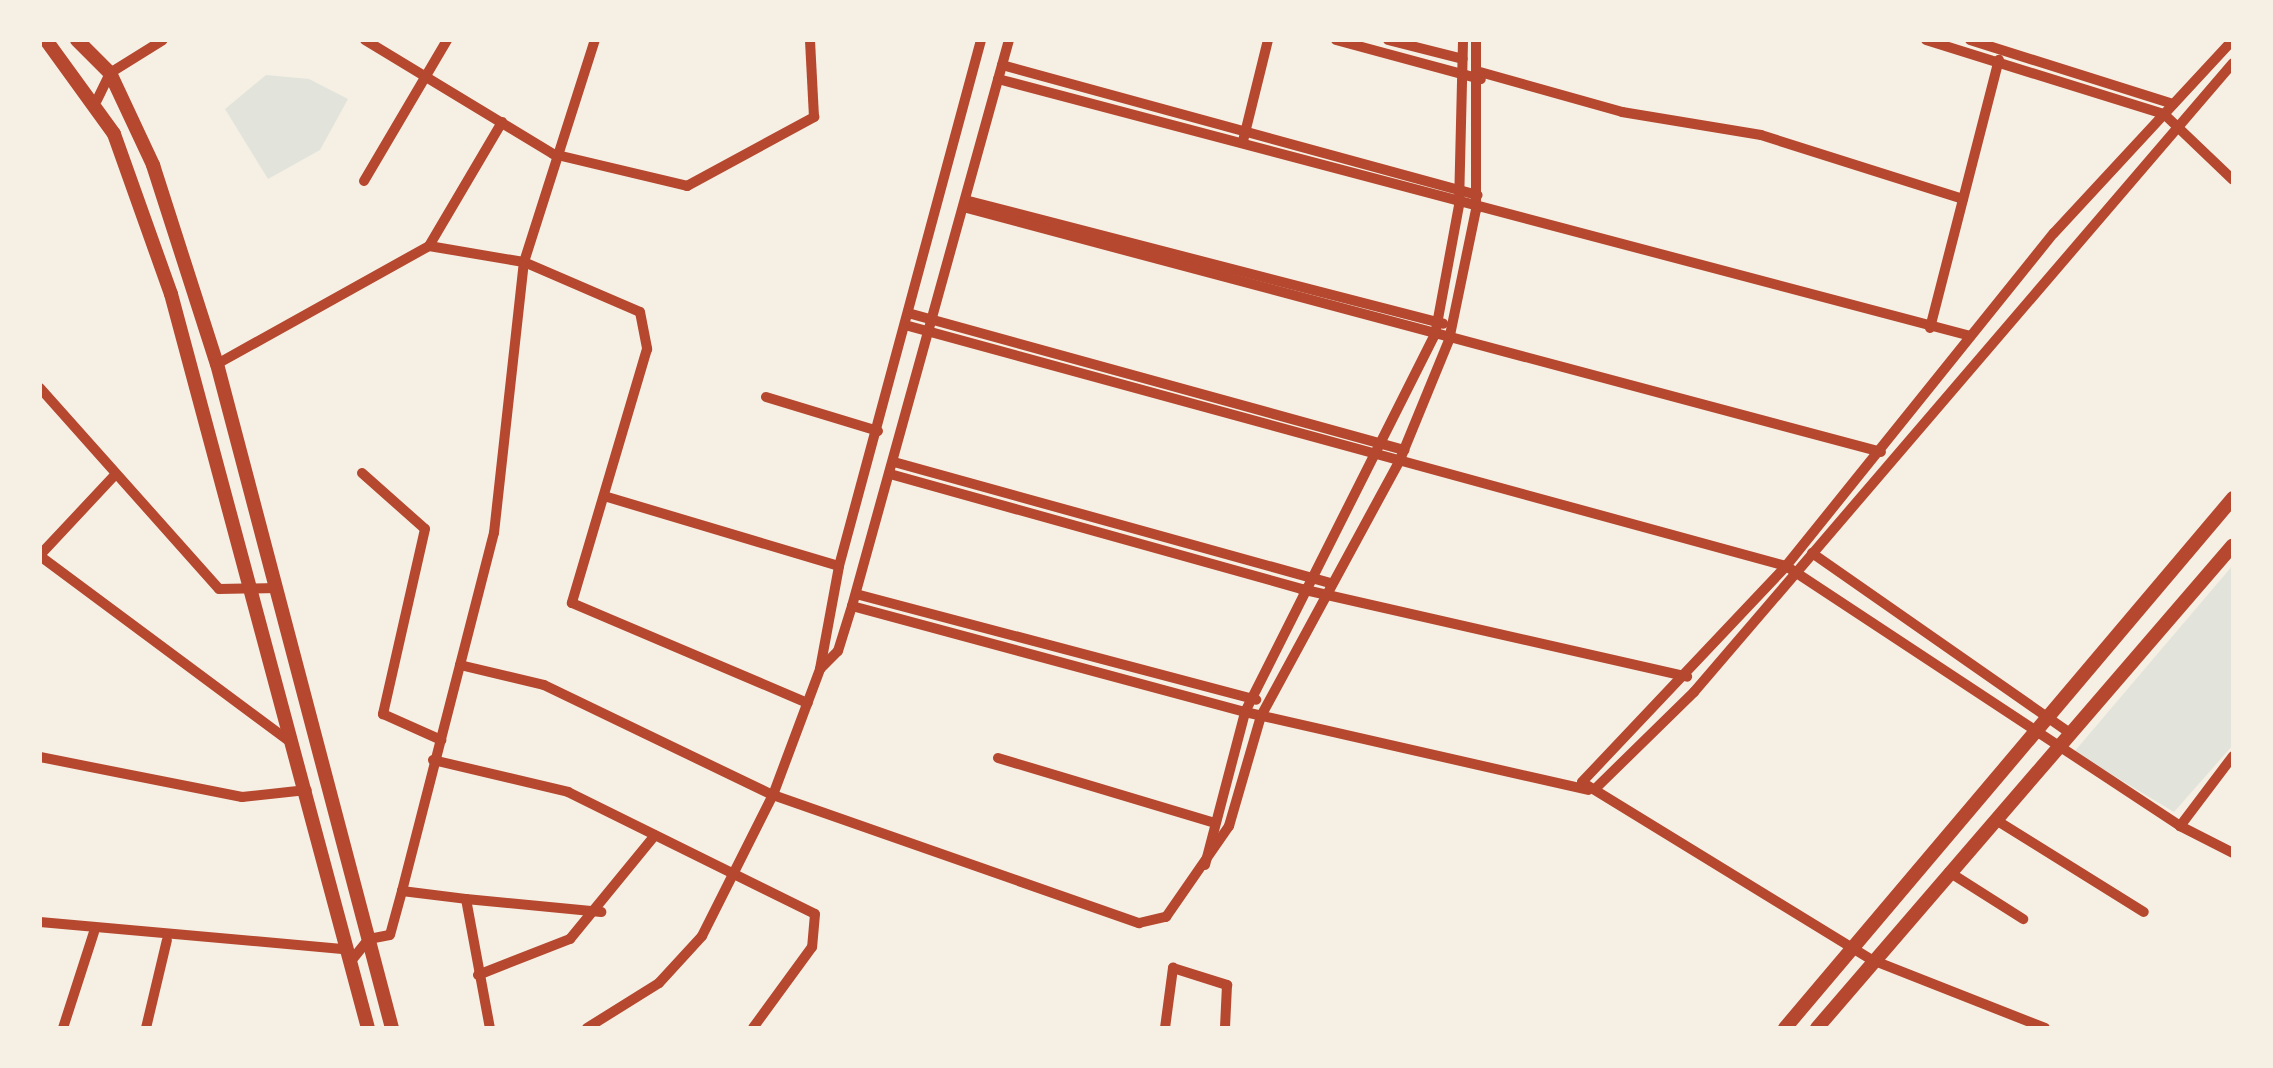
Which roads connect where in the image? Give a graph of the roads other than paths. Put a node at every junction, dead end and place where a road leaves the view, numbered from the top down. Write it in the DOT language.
graph roads {
  1 [pos="46,40"];
  2 [pos="77,40"];
  3 [pos="163,40"];
  4 [pos="365,40"];
  5 [pos="393,40"];
  6 [pos="446,40"];
  7 [pos="595,40"];
  8 [pos="810,40"];
  9 [pos="981,40"];
  10 [pos="1009,40"];
  11 [pos="1268,40"];
  12 [pos="1336,40"];
  13 [pos="1388,40"];
  14 [pos="1463,40"];
  15 [pos="1476,40"];
  16 [pos="1926,40"];
  17 [pos="1970,40"];
  18 [pos="2233,40"];
  19 [pos="1361,43"];
  20 [pos="390,54"];
  21 [pos="1463,59"];
  22 [pos="1999,60"];
  23 [pos="2233,63"];
  24 [pos="1002,65"];
  25 [pos="110,73"];
  26 [pos="1460,74"];
  27 [pos="1480,76"];
  28 [pos="426,78"];
  29 [pos="998,79"];
  30 [pos="97,100"];
  31 [pos="2173,104"];
  32 [pos="2164,114"];
  33 [pos="502,122"];
  34 [pos="2176,130"];
  35 [pos="1244,137"];
  36 [pos="1240,150"];
  37 [pos="553,154"];
  38 [pos="2233,180"];
  39 [pos="364,181"];
  40 [pos="1460,190"];
  41 [pos="1478,195"];
  42 [pos="1963,199"];
  43 [pos="964,204"];
  44 [pos="1460,205"];
  45 [pos="1476,210"];
  46 [pos="429,246"];
  47 [pos="524,262"];
  48 [pos="907,319"];
  49 [pos="1438,322"];
  50 [pos="930,326"];
  51 [pos="1452,326"];
  52 [pos="1930,328"];
  53 [pos="1435,335"];
  54 [pos="1971,336"];
  55 [pos="1449,340"];
  56 [pos="217,364"];
  57 [pos="40,388"];
  58 [pos="766,397"];
  59 [pos="878,431"];
  60 [pos="1404,450"];
  61 [pos="1379,452"];
  62 [pos="1881,452"];
  63 [pos="1399,462"];
  64 [pos="892,468"];
  65 [pos="362,473"];
  66 [pos="114,476"];
  67 [pos="604,496"];
  68 [pos="2233,498"];
  69 [pos="2233,545"];
  70 [pos="1812,554"];
  71 [pos="40,555"];
  72 [pos="839,566"];
  73 [pos="1791,568"];
  74 [pos="1304,584"];
  75 [pos="277,588"];
  76 [pos="1327,588"];
  77 [pos="248,594"];
  78 [pos="854,600"];
  79 [pos="460,665"];
  80 [pos="820,669"];
  81 [pos="1688,677"];
  82 [pos="1251,698"];
  83 [pos="808,703"];
  84 [pos="1268,704"];
  85 [pos="1244,712"];
  86 [pos="1262,716"];
  87 [pos="2045,718"];
  88 [pos="2033,732"];
  89 [pos="2071,734"];
  90 [pos="441,740"];
  91 [pos="298,746"];
  92 [pos="2059,748"];
  93 [pos="2233,756"];
  94 [pos="40,758"];
  95 [pos="998,758"];
  96 [pos="433,760"];
  97 [pos="307,790"];
  98 [pos="1597,792"];
  99 [pos="773,795"];
  100 [pos="1996,820"];
  101 [pos="1212,822"];
  102 [pos="2180,826"];
  103 [pos="655,835"];
  104 [pos="2233,853"];
  105 [pos="740,870"];
  106 [pos="1949,872"];
  107 [pos="1202,876"];
  108 [pos="402,891"];
  109 [pos="466,898"];
  110 [pos="600,912"];
  111 [pos="2144,912"];
  112 [pos="2023,919"];
  113 [pos="40,922"];
  114 [pos="94,932"];
  115 [pos="167,940"];
  116 [pos="368,940"];
  117 [pos="1858,943"];
  118 [pos="348,955"];
  119 [pos="1872,960"];
  120 [pos="478,975"];
  121 [pos="64,1028"];
  122 [pos="146,1028"];
  123 [pos="368,1028"];
  124 [pos="392,1028"];
  125 [pos="490,1028"];
  126 [pos="587,1028"];
  127 [pos="753,1028"];
  128 [pos="1164,1028"];
  129 [pos="1225,1028"];
  130 [pos="1786,1028"];
  131 [pos="1816,1028"];
  132 [pos="2045,1028"];
  1 -- 30 [label="main road"];
  2 -- 25 [label="main road"];
  3 -- 25 [label="street"];
  4 -- 20 [label="street"];
  5 -- 20 [label="street"];
  6 -- 28 [label="street"];
  7 -- 37 [label="street"];
  8 -- 37 [label="street"];
  9 -- 48 [label="street"];
  10 -- 24 [label="street"];
  11 -- 35 [label="street"];
  12 -- 19 [label="street"];
  13 -- 21 [label="street"];
  14 -- 21 [label="street"];
  15 -- 27 [label="street"];
  16 -- 22 [label="street"];
  17 -- 31 [label="street"];
  18 -- 31 [label="street"];
  19 -- 26 [label="street"];
  20 -- 28 [label="street"];
  21 -- 26 [label="street"];
  22 -- 32 [label="street"];
  22 -- 42 [label="street"];
  23 -- 34 [label="street"];
  24 -- 29 [label="street"];
  24 -- 35 [label="street"];
  25 -- 30 [label="street"];
  25 -- 56 [label="main road"];
  26 -- 27 [label="street"];
  26 -- 40 [label="street"];
  27 -- 41 [label="street"];
  27 -- 42 [label="street"];
  28 -- 33 [label="street"];
  28 -- 39 [label="street"];
  29 -- 36 [label="street"];
  29 -- 43 [label="street"];
  30 -- 77 [label="main road"];
  31 -- 32 [label="street"];
  32 -- 34 [label="street"];
  32 -- 54 [label="street"];
  33 -- 37 [label="street"];
  33 -- 46 [label="street"];
  34 -- 38 [label="street"];
  34 -- 70 [label="street"];
  35 -- 36 [label="street"];
  35 -- 40 [label="street"];
  36 -- 44 [label="street"];
  37 -- 47 [label="street"];
  40 -- 41 [label="street"];
  40 -- 44 [label="street"];
  41 -- 45 [label="street"];
  42 -- 52 [label="street"];
  43 -- 49 [label="street"];
  43 -- 50 [label="street"];
  43 -- 53 [label="street"];
  44 -- 45 [label="street"];
  44 -- 49 [label="street"];
  45 -- 51 [label="street"];
  45 -- 52 [label="street"];
  46 -- 47 [label="street"];
  46 -- 56 [label="street"];
  47 -- 67 [label="street"];
  47 -- 79 [label="street"];
  48 -- 50 [label="street"];
  48 -- 59 [label="street"];
  49 -- 51 [label="street"];
  49 -- 53 [label="street"];
  50 -- 61 [label="street"];
  50 -- 64 [label="street"];
  51 -- 55 [label="street"];
  52 -- 54 [label="street"];
  53 -- 55 [label="street"];
  53 -- 61 [label="street"];
  54 -- 62 [label="street"];
  55 -- 60 [label="street"];
  55 -- 62 [label="street"];
  56 -- 75 [label="main road"];
  57 -- 66 [label="street"];
  58 -- 59 [label="street"];
  59 -- 72 [label="street"];
  60 -- 61 [label="street"];
  60 -- 63 [label="street"];
  61 -- 63 [label="street"];
  61 -- 74 [label="street"];
  62 -- 73 [label="street"];
  63 -- 73 [label="street"];
  63 -- 76 [label="street"];
  64 -- 74 [label="street"];
  64 -- 78 [label="street"];
  65 -- 90 [label="street"];
  66 -- 71 [label="street"];
  66 -- 77 [label="street"];
  67 -- 72 [label="street"];
  67 -- 83 [label="street"];
  68 -- 87 [label="main road"];
  69 -- 89 [label="main road"];
  70 -- 73 [label="street"];
  70 -- 87 [label="street"];
  71 -- 91 [label="street"];
  72 -- 80 [label="street"];
  73 -- 81 [label="street"];
  73 -- 88 [label="street"];
  73 -- 98 [label="street"];
  74 -- 76 [label="street"];
  74 -- 82 [label="street"];
  75 -- 77 [label="street"];
  75 -- 116 [label="main road"];
  76 -- 81 [label="street"];
  76 -- 84 [label="street"];
  77 -- 91 [label="main road"];
  78 -- 80 [label="street"];
  78 -- 82 [label="street"];
  78 -- 85 [label="street"];
  79 -- 90 [label="street"];
  79 -- 99 [label="street"];
  80 -- 83 [label="street"];
  81 -- 98 [label="street"];
  82 -- 84 [label="street"];
  82 -- 85 [label="street"];
  83 -- 99 [label="street"];
  84 -- 86 [label="street"];
  85 -- 86 [label="street"];
  85 -- 101 [label="street"];
  86 -- 98 [label="street"];
  86 -- 107 [label="street"];
  87 -- 88 [label="main road"];
  87 -- 89 [label="street"];
  88 -- 92 [label="street"];
  88 -- 117 [label="main road"];
  89 -- 92 [label="main road"];
  90 -- 96 [label="street"];
  91 -- 97 [label="main road"];
  92 -- 100 [label="main road"];
  92 -- 102 [label="street"];
  93 -- 102 [label="street"];
  94 -- 97 [label="street"];
  95 -- 101 [label="street"];
  96 -- 103 [label="street"];
  96 -- 108 [label="street"];
  97 -- 118 [label="main road"];
  98 -- 117 [label="street"];
  99 -- 105 [label="street"];
  99 -- 107 [label="street"];
  100 -- 106 [label="main road"];
  100 -- 111 [label="street"];
  101 -- 107 [label="street"];
  102 -- 104 [label="street"];
  103 -- 105 [label="street"];
  103 -- 110 [label="street"];
  105 -- 126 [label="street"];
  105 -- 127 [label="street"];
  106 -- 112 [label="street"];
  106 -- 119 [label="main road"];
  108 -- 109 [label="street"];
  108 -- 116 [label="street"];
  109 -- 110 [label="street"];
  109 -- 120 [label="street"];
  110 -- 120 [label="street"];
  113 -- 114 [label="street"];
  114 -- 115 [label="street"];
  114 -- 121 [label="street"];
  115 -- 118 [label="street"];
  115 -- 122 [label="street"];
  116 -- 118 [label="street"];
  116 -- 124 [label="main road"];
  117 -- 119 [label="street"];
  117 -- 130 [label="main road"];
  118 -- 123 [label="main road"];
  119 -- 131 [label="main road"];
  119 -- 132 [label="street"];
  120 -- 125 [label="street"];
  128 -- 129 [label="street"];
}
